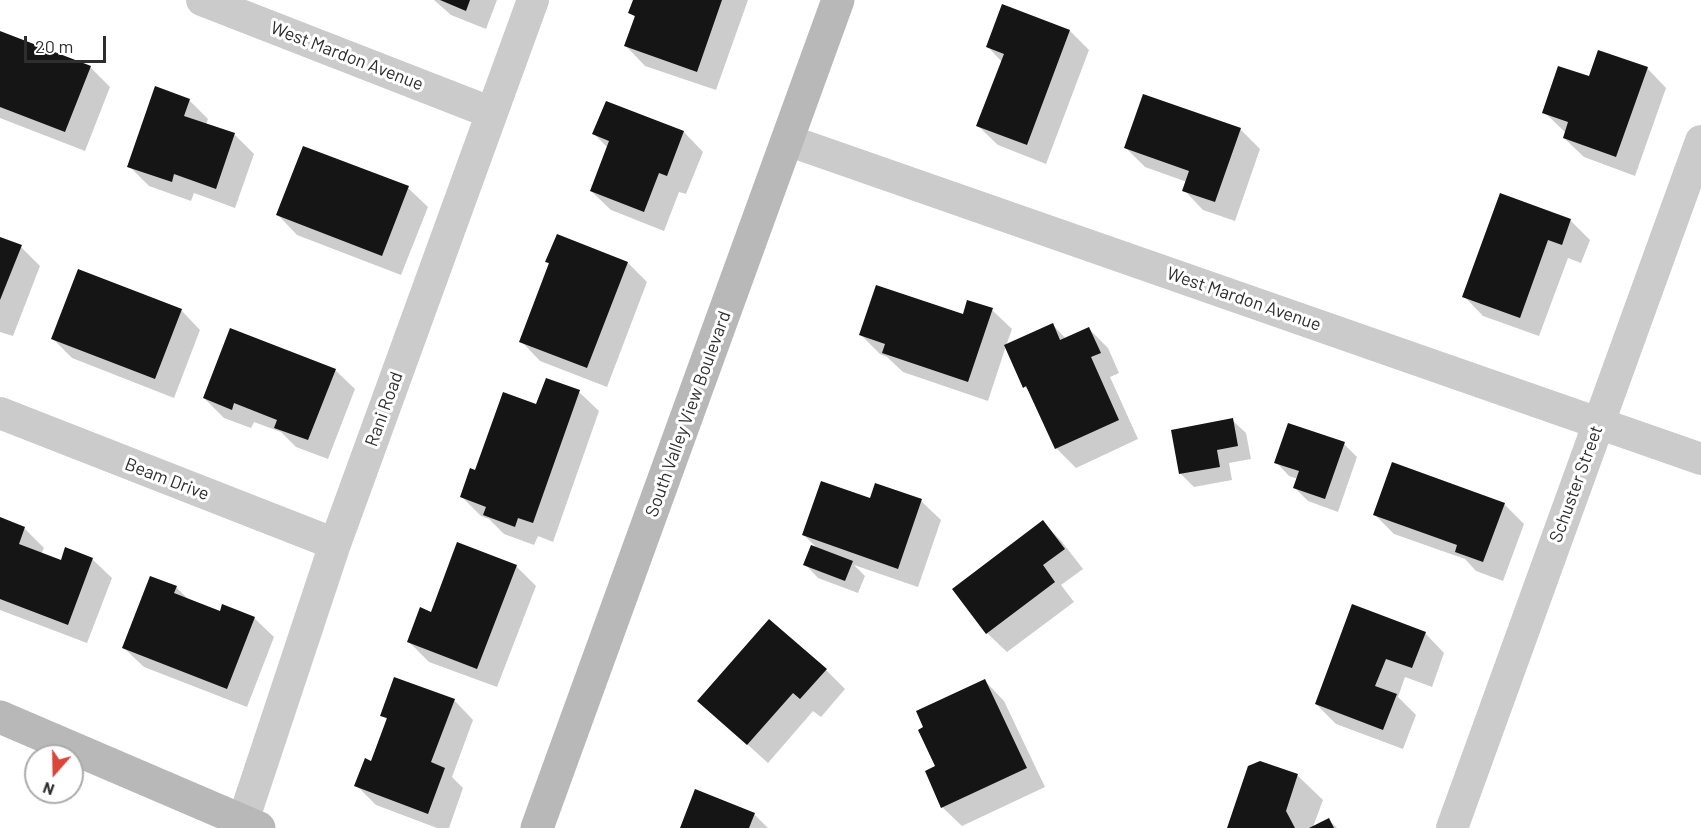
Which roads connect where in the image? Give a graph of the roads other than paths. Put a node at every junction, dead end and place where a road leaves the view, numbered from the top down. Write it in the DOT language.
graph roads {
  1 [pos="202,0"];
  2 [pos="533,0"];
  3 [pos="838,0"];
  4 [pos="492,113"];
  5 [pos="787,140"];
  6 [pos="1701,141"];
  7 [pos="0,413"];
  8 [pos="1598,423"];
  9 [pos="1701,459"];
  10 [pos="335,544"];
  11 [pos="0,717"];
  12 [pos="251,824"];
  13 [pos="537,828"];
  14 [pos="1452,828"];
  1 -- 4 [label="street, West Mardon Avenue"];
  2 -- 4 [label="street, Rani Road"];
  3 -- 5 [label="main road, South Valley View Boulevard"];
  4 -- 10 [label="street, Rani Road"];
  5 -- 8 [label="street, West Mardon Avenue"];
  5 -- 13 [label="main road, South Valley View Boulevard"];
  6 -- 8 [label="street, Schuster Street"];
  7 -- 10 [label="street, Beam Drive"];
  8 -- 9 [label="street, West Mardon Avenue"];
  8 -- 14 [label="street, Schuster Street"];
  10 -- 12 [label="street, Rani Road"];
  11 -- 12 [label="main road"];
}
